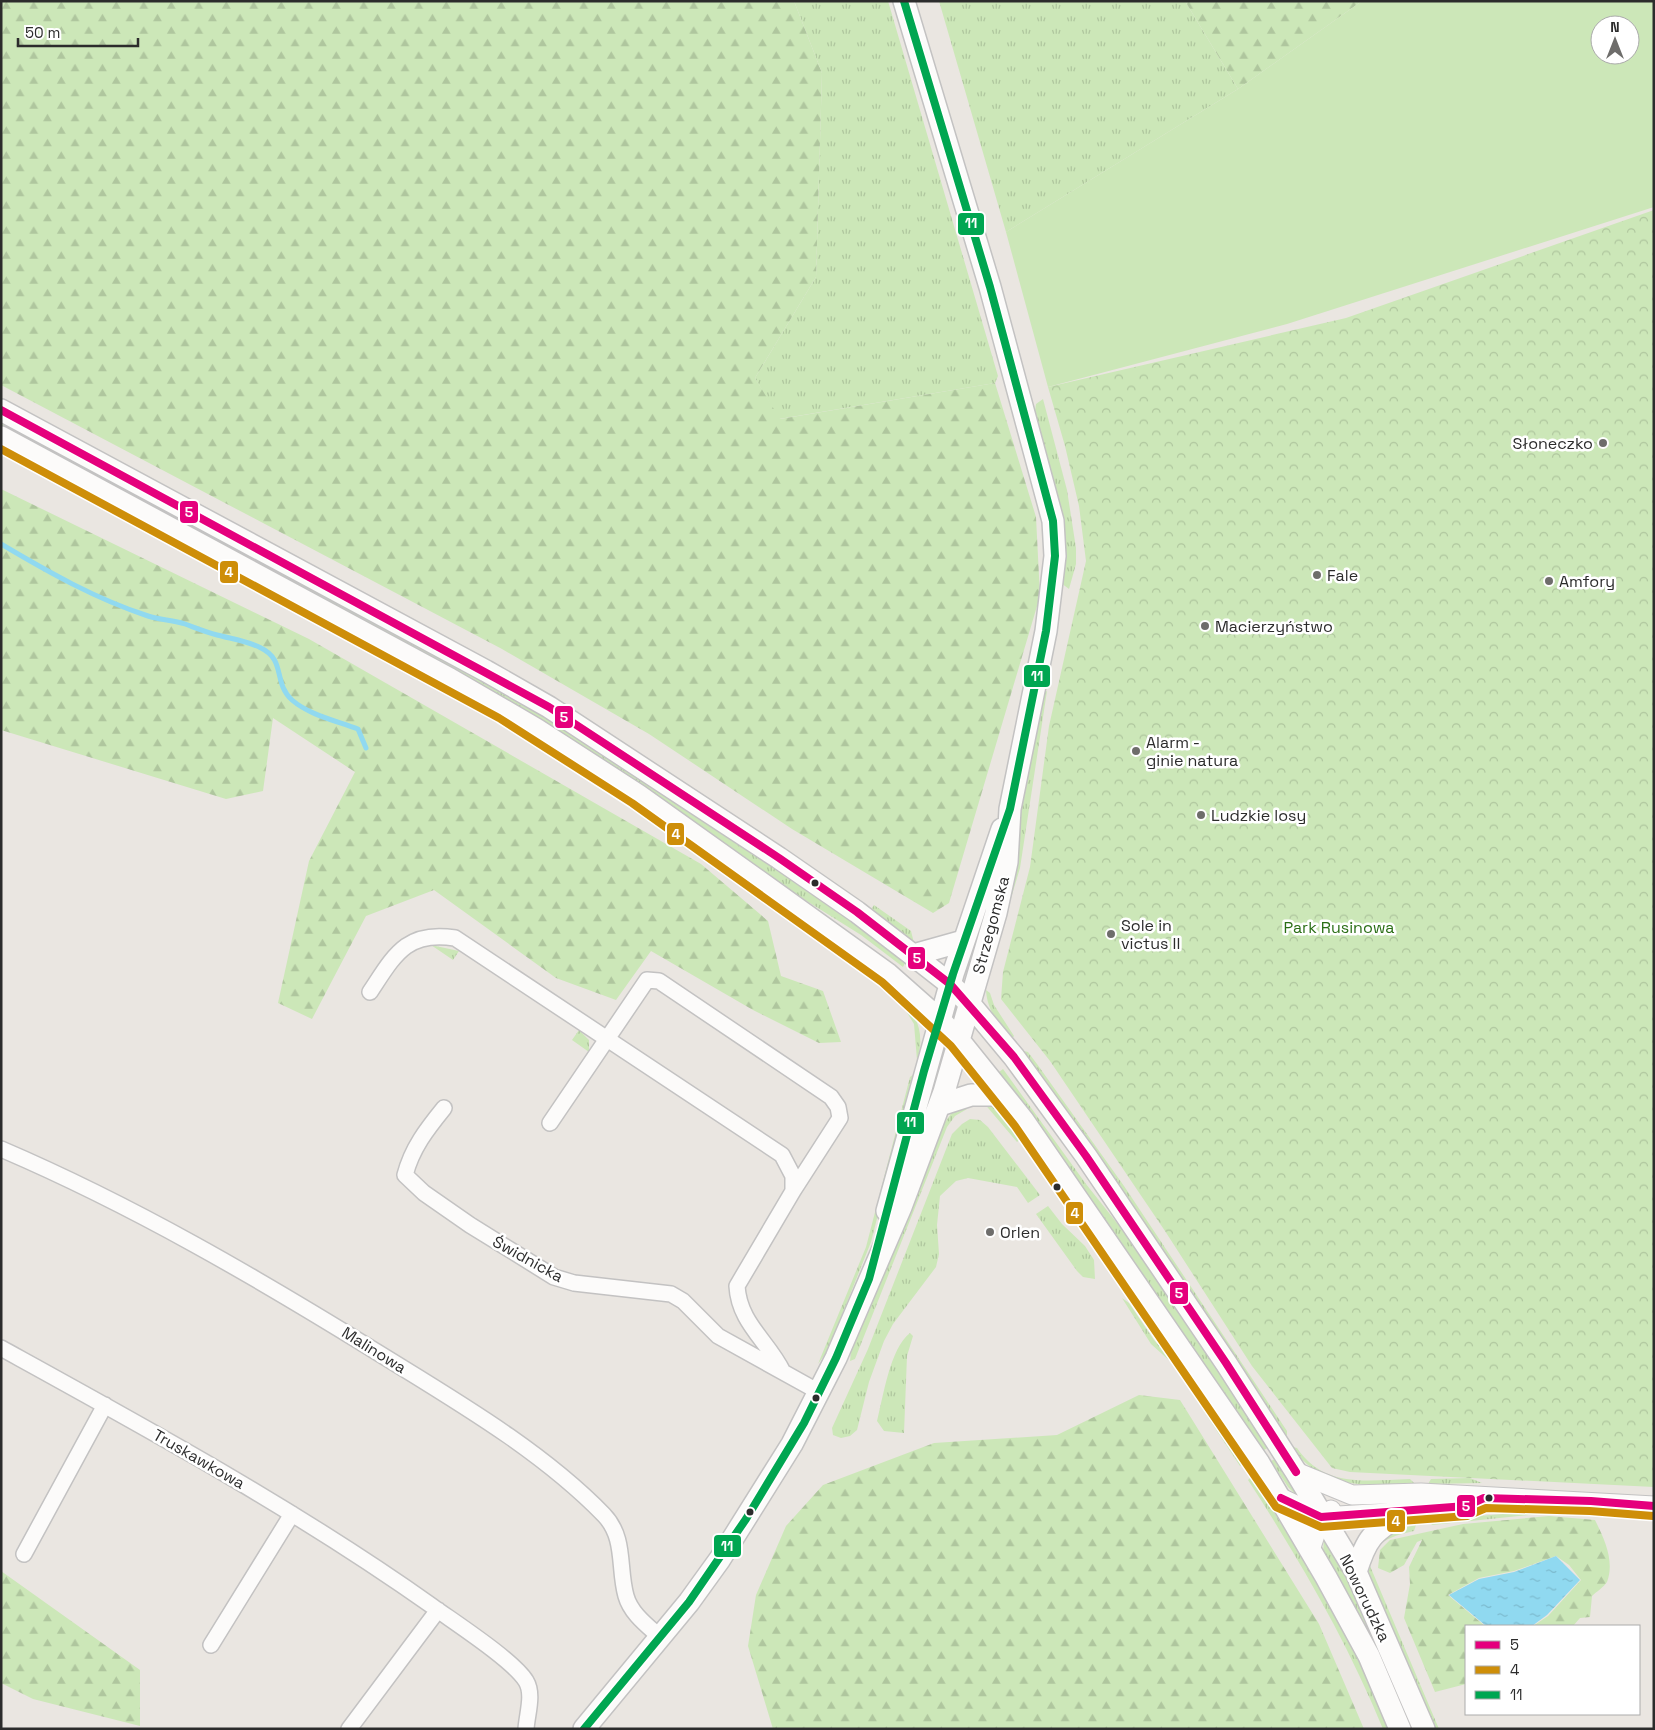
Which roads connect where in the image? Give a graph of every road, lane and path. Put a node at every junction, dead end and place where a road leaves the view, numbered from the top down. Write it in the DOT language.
graph roads {
  1 [pos="904,1"];
  2 [pos="1,410"];
  3 [pos="1,437"];
  4 [pos="1010,809"];
  5 [pos="963,941"];
  6 [pos="913,955"];
  7 [pos="950,984"];
  8 [pos="370,992"];
  9 [pos="969,1003"];
  10 [pos="940,1020"];
  11 [pos="606,1038"];
  12 [pos="958,1038"];
  13 [pos="1004,1095"];
  14 [pos="940,1105"];
  15 [pos="444,1108"];
  16 [pos="550,1123"];
  17 [pos="1,1149"];
  18 [pos="793,1191"];
  19 [pos="869,1279"];
  20 [pos="1,1348"];
  21 [pos="783,1372"];
  22 [pos="819,1392"];
  23 [pos="104,1405"];
  24 [pos="1296,1472"];
  25 [pos="1352,1495"];
  26 [pos="1280,1498"];
  27 [pos="1484,1498"];
  28 [pos="1654,1506"];
  29 [pos="1404,1512"];
  30 [pos="292,1514"];
  31 [pos="1322,1517"];
  32 [pos="1310,1550"];
  33 [pos="24,1554"];
  34 [pos="1356,1572"];
  35 [pos="438,1610"];
  36 [pos="661,1638"];
  37 [pos="211,1645"];
  38 [pos="349,1729"];
  39 [pos="526,1729"];
  40 [pos="584,1729"];
  41 [pos="1400,1729"];
  42 [pos="1424,1729"];
  1 -- 4 [label="main road, Strzegomska"];
  2 -- 6 [label="main road, Noworudzka"];
  3 -- 10 [label="main road, Noworudzka"];
  4 -- 5 [label="main road, Strzegomska"];
  4 -- 9 [label="main road, Strzegomska"];
  5 -- 6 [label="main road"];
  5 -- 7 [label="main road, Strzegomska"];
  6 -- 7 [label="main road, Noworudzka"];
  7 -- 9 [label="main road, Noworudzka"];
  7 -- 10 [label="main road"];
  8 -- 11 [label="street"];
  9 -- 12 [label="main road, Strzegomska"];
  9 -- 24 [label="main road, Noworudzka"];
  10 -- 12 [label="main road, Noworudzka"];
  10 -- 19 [label="main road"];
  11 -- 16 [label="street"];
  11 -- 18 [label="street"];
  11 -- 18 [label="street"];
  12 -- 13 [label="main road, Noworudzka"];
  12 -- 14 [label="main road"];
  13 -- 14 [label="main road"];
  13 -- 26 [label="main road, Noworudzka"];
  14 -- 19 [label="main road"];
  15 -- 21 [label="street, Świdnicka"];
  17 -- 36 [label="street, Malinowa"];
  18 -- 21 [label="street"];
  19 -- 22 [label="main road"];
  20 -- 23 [label="street, Truskawkowa"];
  21 -- 22 [label="street, Świdnicka"];
  22 -- 36 [label="main road"];
  23 -- 30 [label="street, Truskawkowa"];
  23 -- 33 [label="street"];
  24 -- 25 [label="street"];
  24 -- 31 [label="main road, Noworudzka"];
  25 -- 27 [label="street"];
  25 -- 31 [label="street"];
  26 -- 31 [label="street"];
  26 -- 32 [label="main road, Noworudzka"];
  27 -- 28 [label="street"];
  27 -- 29 [label="street"];
  29 -- 31 [label="street"];
  29 -- 34 [label="main road"];
  30 -- 35 [label="street, Truskawkowa"];
  30 -- 37 [label="street"];
  31 -- 32 [label="street"];
  31 -- 34 [label="main road, Noworudzka"];
  32 -- 41 [label="main road, Noworudzka"];
  34 -- 42 [label="main road, Noworudzka"];
  35 -- 38 [label="street"];
  35 -- 39 [label="street, Truskawkowa"];
  36 -- 40 [label="main road"];
}
